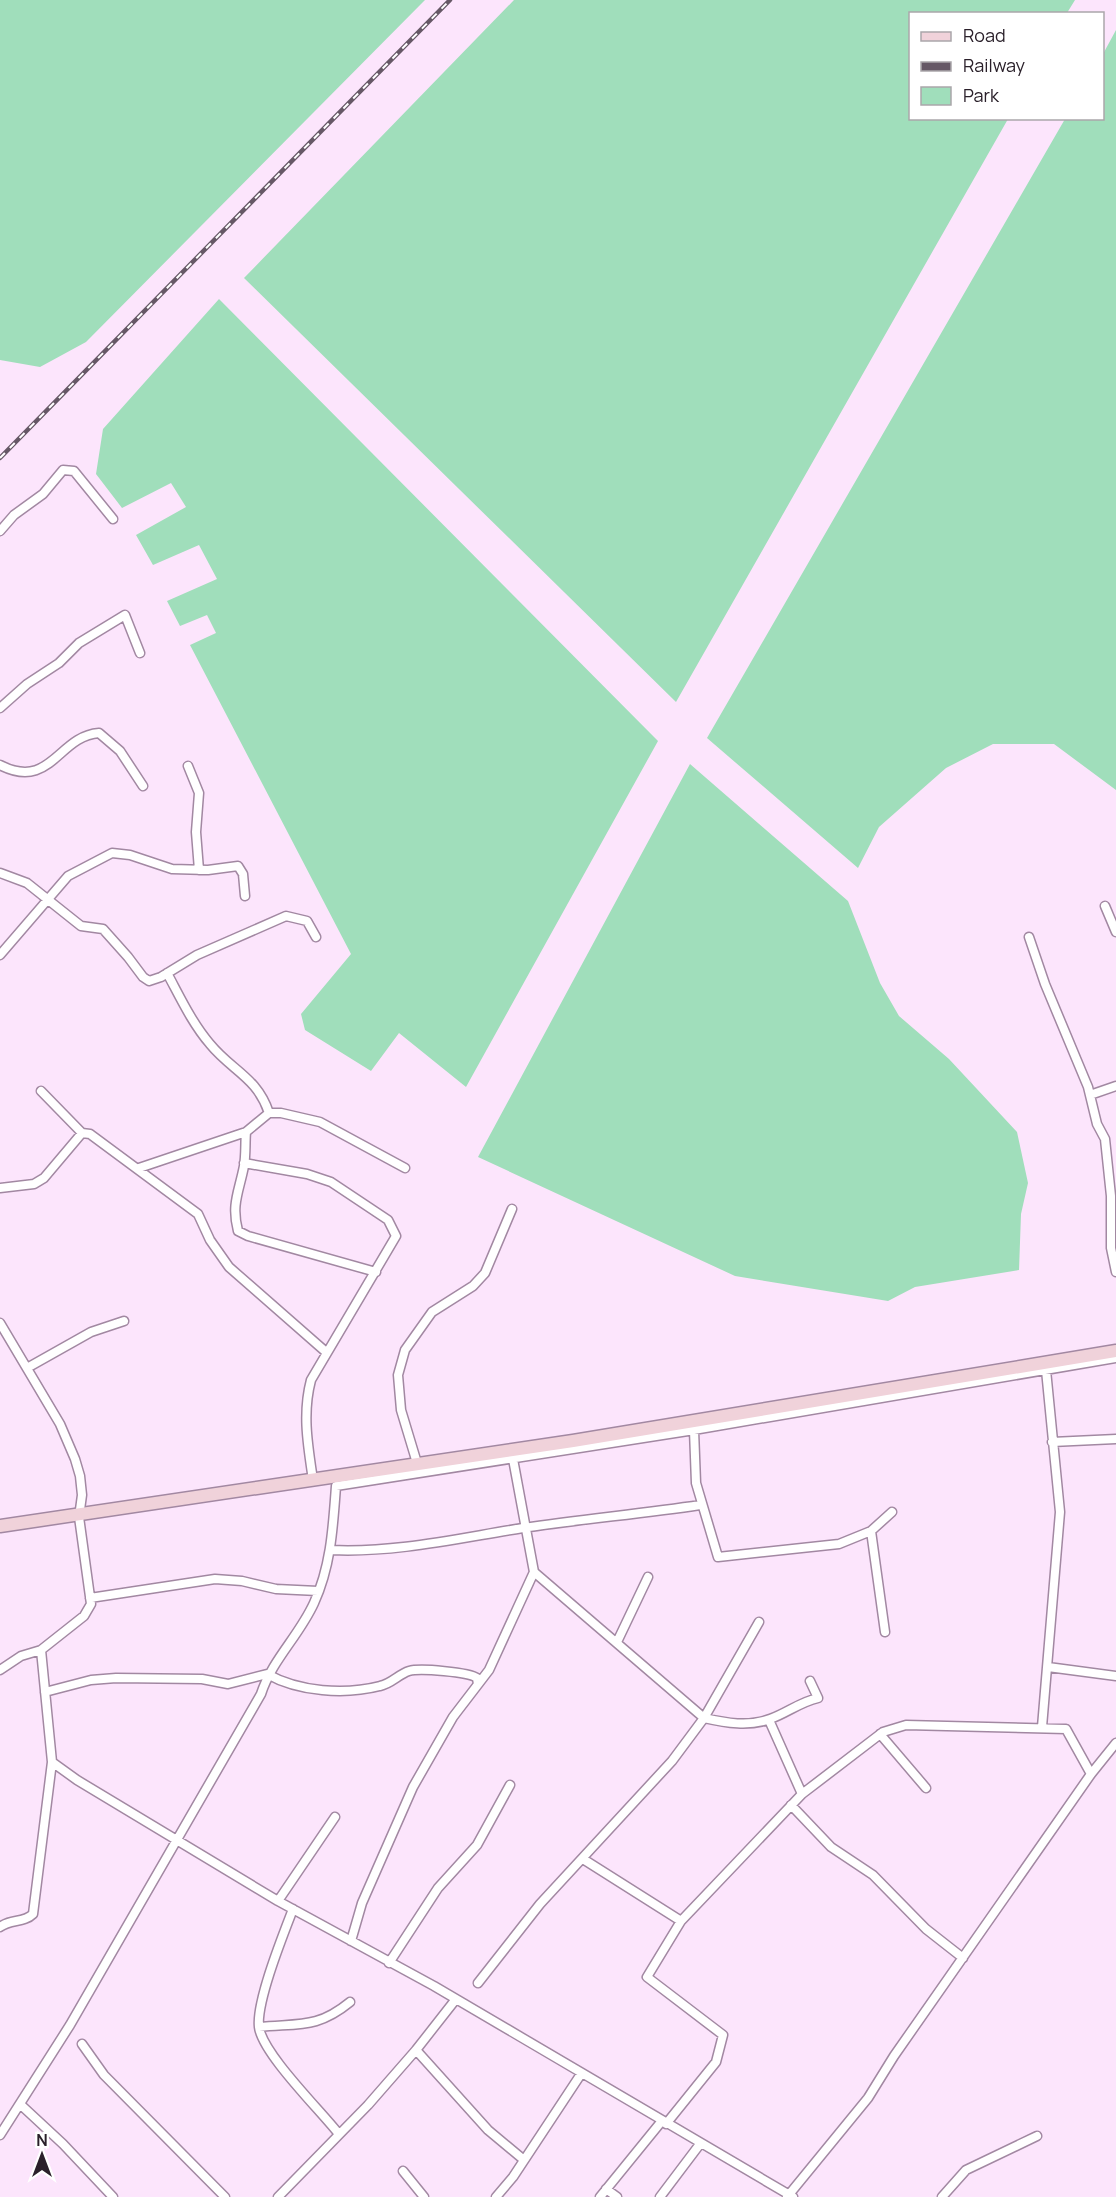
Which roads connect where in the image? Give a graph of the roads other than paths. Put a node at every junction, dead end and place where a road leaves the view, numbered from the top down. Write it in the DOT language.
graph roads {
  1 [pos="113,519"];
  2 [pos="0,531"];
  3 [pos="140,653"];
  4 [pos="0,708"];
  5 [pos="0,765"];
  6 [pos="188,766"];
  7 [pos="144,786"];
  8 [pos="199,870"];
  9 [pos="0,873"];
  10 [pos="245,896"];
  11 [pos="47,899"];
  12 [pos="1105,906"];
  13 [pos="1116,932"];
  14 [pos="316,937"];
  15 [pos="1029,937"];
  16 [pos="0,955"];
  17 [pos="167,973"];
  18 [pos="1116,1086"];
  19 [pos="41,1090"];
  20 [pos="1090,1095"];
  21 [pos="269,1113"];
  22 [pos="246,1132"];
  23 [pos="82,1133"];
  24 [pos="244,1163"];
  25 [pos="139,1168"];
  26 [pos="405,1168"];
  27 [pos="0,1188"];
  28 [pos="512,1209"];
  29 [pos="376,1272"];
  30 [pos="1116,1272"];
  31 [pos="124,1321"];
  32 [pos="0,1323"];
  33 [pos="1116,1351"];
  34 [pos="326,1352"];
  35 [pos="1116,1358"];
  36 [pos="27,1368"];
  37 [pos="1046,1371"];
  38 [pos="694,1430"];
  39 [pos="1116,1439"];
  40 [pos="1052,1442"];
  41 [pos="513,1459"];
  42 [pos="417,1463"];
  43 [pos="313,1480"];
  44 [pos="700,1505"];
  45 [pos="892,1512"];
  46 [pos="79,1517"];
  47 [pos="0,1527"];
  48 [pos="525,1528"];
  49 [pos="871,1531"];
  50 [pos="332,1550"];
  51 [pos="534,1572"];
  52 [pos="648,1577"];
  53 [pos="318,1590"];
  54 [pos="90,1598"];
  55 [pos="759,1622"];
  56 [pos="885,1632"];
  57 [pos="617,1642"];
  58 [pos="41,1650"];
  59 [pos="1048,1667"];
  60 [pos="0,1670"];
  61 [pos="267,1674"];
  62 [pos="1116,1676"];
  63 [pos="810,1681"];
  64 [pos="478,1684"];
  65 [pos="45,1692"];
  66 [pos="705,1718"];
  67 [pos="769,1720"];
  68 [pos="1042,1727"];
  69 [pos="880,1734"];
  70 [pos="1116,1743"];
  71 [pos="52,1762"];
  72 [pos="1091,1774"];
  73 [pos="510,1785"];
  74 [pos="927,1788"];
  75 [pos="802,1794"];
  76 [pos="792,1805"];
  77 [pos="335,1818"];
  78 [pos="177,1839"];
  79 [pos="583,1858"];
  80 [pos="278,1901"];
  81 [pos="293,1909"];
  82 [pos="681,1921"];
  83 [pos="0,1927"];
  84 [pos="351,1941"];
  85 [pos="963,1958"];
  86 [pos="389,1963"];
  87 [pos="478,1983"];
  88 [pos="456,1999"];
  89 [pos="350,2002"];
  90 [pos="259,2027"];
  91 [pos="82,2044"];
  92 [pos="416,2050"];
  93 [pos="581,2074"];
  94 [pos="21,2105"];
  95 [pos="664,2123"];
  96 [pos="338,2133"];
  97 [pos="0,2135"];
  98 [pos="1037,2136"];
  99 [pos="700,2144"];
  100 [pos="524,2160"];
  101 [pos="403,2171"];
  102 [pos="603,2193"];
  103 [pos="789,2196"];
  104 [pos="112,2197"];
  105 [pos="225,2197"];
  106 [pos="278,2197"];
  107 [pos="424,2197"];
  108 [pos="496,2197"];
  109 [pos="617,2197"];
  110 [pos="660,2197"];
  111 [pos="942,2197"];
  1 -- 2 [label="street"];
  3 -- 4 [label="street"];
  5 -- 7 [label="street"];
  6 -- 8 [label="street"];
  8 -- 10 [label="street"];
  8 -- 11 [label="street"];
  9 -- 11 [label="street"];
  11 -- 16 [label="street"];
  11 -- 17 [label="street"];
  12 -- 13 [label="street"];
  14 -- 17 [label="street"];
  15 -- 20 [label="street"];
  17 -- 21 [label="street"];
  18 -- 20 [label="street"];
  19 -- 23 [label="street"];
  20 -- 30 [label="street"];
  21 -- 22 [label="street"];
  21 -- 26 [label="street"];
  22 -- 24 [label="street"];
  22 -- 25 [label="street"];
  23 -- 25 [label="street"];
  23 -- 27 [label="street"];
  24 -- 29 [label="street"];
  24 -- 29 [label="street"];
  25 -- 34 [label="street"];
  28 -- 42 [label="street"];
  29 -- 34 [label="street"];
  31 -- 36 [label="street"];
  32 -- 36 [label="street"];
  33 -- 42 [label="main road"];
  34 -- 43 [label="street"];
  35 -- 37 [label="street"];
  36 -- 46 [label="street"];
  37 -- 38 [label="street"];
  37 -- 40 [label="street"];
  38 -- 41 [label="street"];
  38 -- 44 [label="street"];
  39 -- 40 [label="street"];
  40 -- 59 [label="street"];
  41 -- 48 [label="street"];
  41 -- 50 [label="street"];
  42 -- 43 [label="main road"];
  43 -- 46 [label="main road"];
  44 -- 48 [label="street"];
  44 -- 49 [label="street"];
  45 -- 49 [label="street"];
  46 -- 47 [label="main road"];
  46 -- 54 [label="street"];
  48 -- 50 [label="street"];
  48 -- 51 [label="street"];
  49 -- 56 [label="street"];
  50 -- 53 [label="street"];
  51 -- 57 [label="street"];
  51 -- 64 [label="street"];
  52 -- 57 [label="street"];
  53 -- 54 [label="street"];
  53 -- 61 [label="street"];
  54 -- 58 [label="street"];
  55 -- 66 [label="street"];
  57 -- 66 [label="street"];
  58 -- 60 [label="street"];
  58 -- 65 [label="street"];
  59 -- 62 [label="street"];
  59 -- 68 [label="street"];
  61 -- 64 [label="street"];
  61 -- 65 [label="street"];
  61 -- 78 [label="street"];
  63 -- 67 [label="street"];
  64 -- 84 [label="street"];
  65 -- 71 [label="street"];
  66 -- 67 [label="street"];
  66 -- 79 [label="street"];
  67 -- 75 [label="street"];
  68 -- 69 [label="street"];
  68 -- 72 [label="street"];
  69 -- 74 [label="street"];
  69 -- 75 [label="street"];
  70 -- 72 [label="street"];
  71 -- 78 [label="street"];
  71 -- 83 [label="street"];
  72 -- 85 [label="street"];
  73 -- 86 [label="street"];
  75 -- 76 [label="street"];
  76 -- 82 [label="street"];
  76 -- 85 [label="street"];
  77 -- 80 [label="street"];
  78 -- 80 [label="street"];
  78 -- 94 [label="street"];
  79 -- 82 [label="street"];
  79 -- 87 [label="street"];
  80 -- 81 [label="street"];
  81 -- 84 [label="street"];
  81 -- 90 [label="street"];
  82 -- 95 [label="street"];
  84 -- 86 [label="street"];
  85 -- 103 [label="street"];
  86 -- 88 [label="street"];
  88 -- 92 [label="street"];
  88 -- 93 [label="street"];
  89 -- 90 [label="street"];
  90 -- 96 [label="street"];
  91 -- 105 [label="street"];
  92 -- 96 [label="street"];
  92 -- 100 [label="street"];
  93 -- 95 [label="street"];
  93 -- 100 [label="street"];
  94 -- 97 [label="street"];
  94 -- 104 [label="street"];
  95 -- 99 [label="street"];
  95 -- 102 [label="street"];
  96 -- 106 [label="street"];
  98 -- 111 [label="street"];
  99 -- 103 [label="street"];
  99 -- 110 [label="street"];
  100 -- 108 [label="street"];
  101 -- 107 [label="street"];
  102 -- 109 [label="street"];
}
